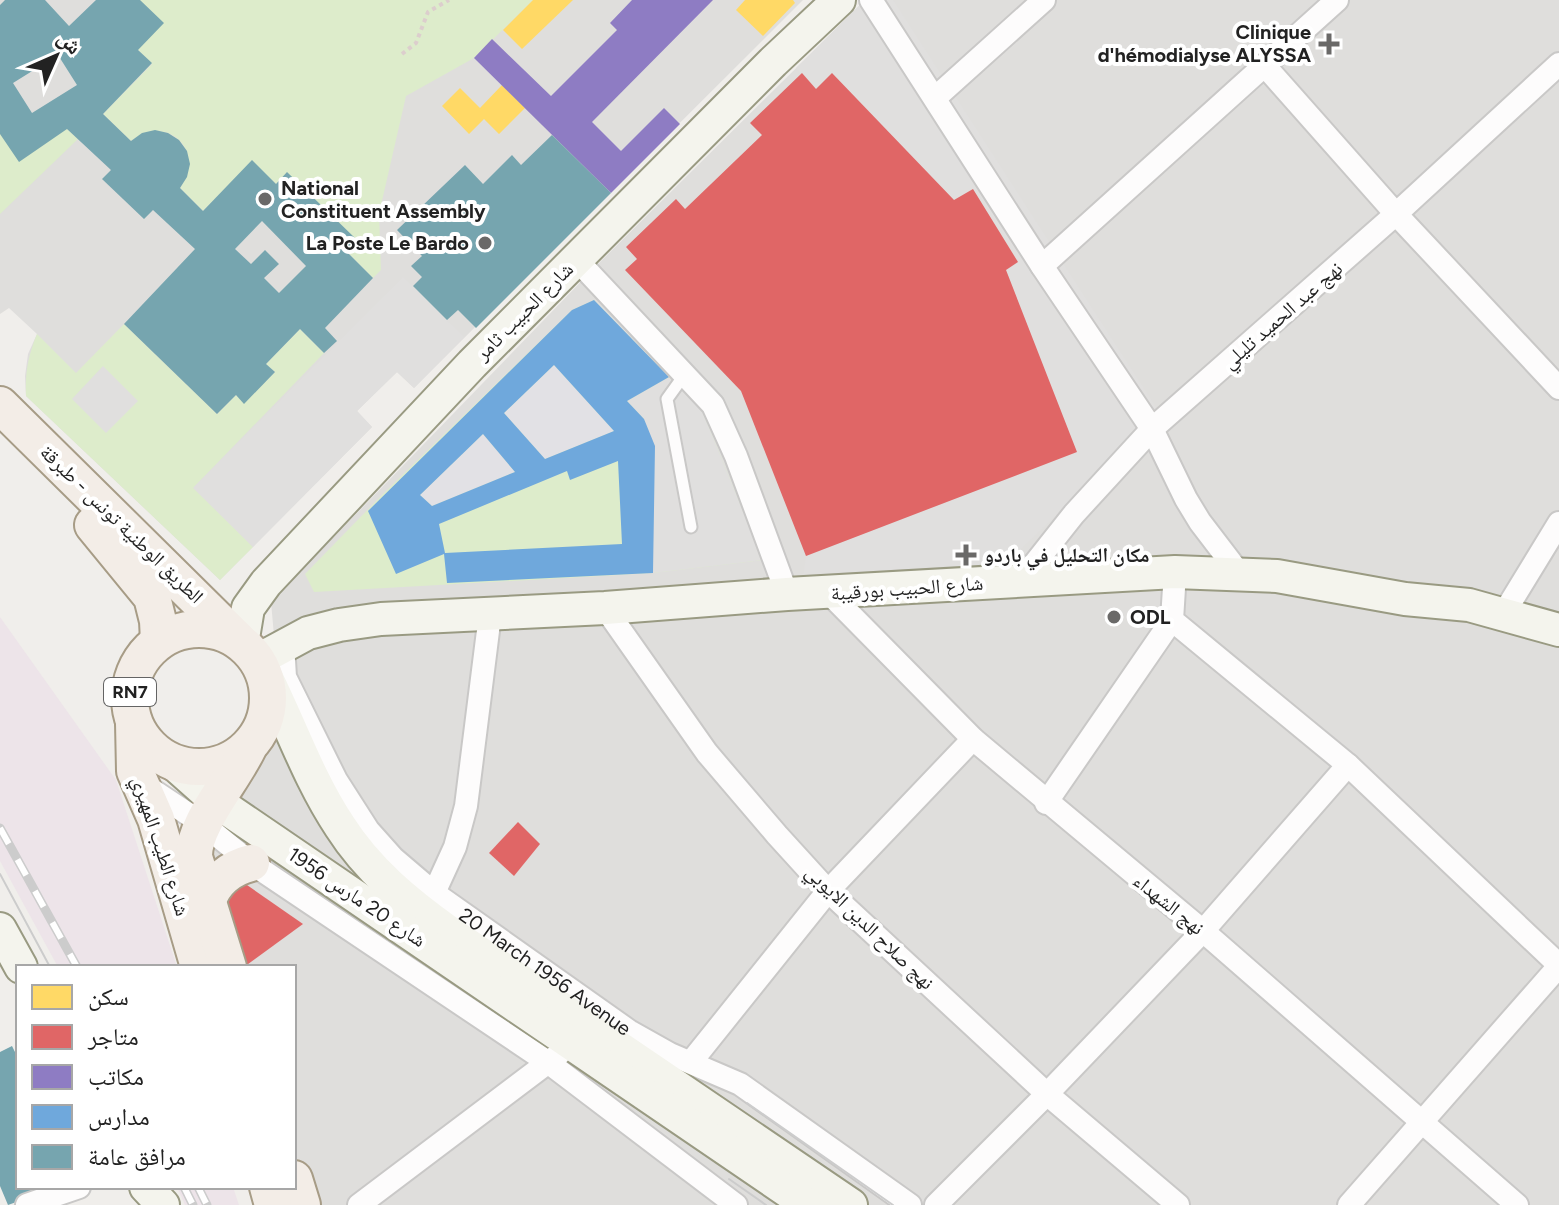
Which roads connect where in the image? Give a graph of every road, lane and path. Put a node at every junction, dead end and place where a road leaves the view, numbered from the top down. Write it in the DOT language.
graph roads {
  1 [pos="449,0"];
  2 [pos="839,0"];
  3 [pos="871,0"];
  4 [pos="1044,0"];
  5 [pos="1337,0"];
  6 [pos="402,54"];
  7 [pos="1559,64"];
  8 [pos="1265,66"];
  9 [pos="935,98"];
  10 [pos="1396,214"];
  11 [pos="576,259"];
  12 [pos="1042,266"];
  13 [pos="685,374"];
  14 [pos="1559,388"];
  15 [pos="0,405"];
  16 [pos="0,426"];
  17 [pos="1152,429"];
  18 [pos="1559,523"];
  19 [pos="691,527"];
  20 [pos="1175,572"];
  21 [pos="1239,573"];
  22 [pos="1021,581"];
  23 [pos="829,593"];
  24 [pos="787,594"];
  25 [pos="605,608"];
  26 [pos="1504,613"];
  27 [pos="490,615"];
  28 [pos="1172,620"];
  29 [pos="1559,630"];
  30 [pos="159,641"];
  31 [pos="262,655"];
  32 [pos="134,723"];
  33 [pos="973,739"];
  34 [pos="248,748"];
  35 [pos="172,762"];
  36 [pos="1348,765"];
  37 [pos="137,777"];
  38 [pos="1046,803"];
  39 [pos="210,813"];
  40 [pos="251,863"];
  41 [pos="828,891"];
  42 [pos="434,893"];
  43 [pos="207,903"];
  44 [pos="0,929"];
  45 [pos="1203,931"];
  46 [pos="20,965"];
  47 [pos="198,965"];
  48 [pos="227,965"];
  49 [pos="1559,966"];
  50 [pos="564,1040"];
  51 [pos="691,1062"];
  52 [pos="1047,1094"];
  53 [pos="1424,1122"];
  54 [pos="296,1186"];
  55 [pos="73,1189"];
  56 [pos="148,1189"];
  57 [pos="27,1205"];
  58 [pos="163,1205"];
  59 [pos="302,1205"];
  60 [pos="359,1205"];
  61 [pos="736,1205"];
  62 [pos="808,1205"];
  63 [pos="851,1205"];
  64 [pos="910,1205"];
  65 [pos="936,1205"];
  66 [pos="1178,1205"];
  67 [pos="1349,1205"];
  68 [pos="1517,1205"];
  1 -- 6 [label="path"];
  2 -- 11 [label="street, شارع الحبيب ثامر"];
  3 -- 9 [label="street"];
  4 -- 9 [label="street"];
  5 -- 8 [label="street"];
  7 -- 10 [label="street, نهج عبد الحميد تليلي"];
  8 -- 10 [label="street"];
  8 -- 12 [label="street"];
  9 -- 12 [label="street"];
  10 -- 14 [label="street"];
  10 -- 17 [label="street, نهج عبد الحميد تليلي"];
  11 -- 13 [label="street"];
  11 -- 31 [label="street, شارع الحبيب ثامر"];
  12 -- 17 [label="street"];
  13 -- 19 [label="lane"];
  13 -- 24 [label="street"];
  15 -- 31 [label="main road, الطريق الوطنية تونس - طبرقة"];
  16 -- 30 [label="main road, الطريق الوطنية تونس - طبرقة"];
  17 -- 21 [label="street"];
  17 -- 22 [label="street, نهج عبد الحميد تليلي"];
  18 -- 26 [label="street"];
  20 -- 21 [label="street, شارع الحبيب بورقيبة"];
  20 -- 22 [label="street, شارع الحبيب بورقيبة"];
  20 -- 28 [label="street"];
  21 -- 26 [label="street, شارع الحبيب بورقيبة"];
  22 -- 23 [label="street, شارع الحبيب بورقيبة"];
  23 -- 24 [label="street, شارع الحبيب بورقيبة"];
  23 -- 33 [label="street, نهج الشهداء"];
  24 -- 25 [label="street, شارع الحبيب بورقيبة"];
  25 -- 27 [label="street, شارع الحبيب بورقيبة"];
  25 -- 41 [label="street, نهج صلاح الدين الايوبي"];
  26 -- 29 [label="street, شارع الحبيب بورقيبة"];
  27 -- 31 [label="street, شارع الحبيب بورقيبة"];
  27 -- 42 [label="street"];
  28 -- 36 [label="street"];
  28 -- 38 [label="street"];
  30 -- 31 [label="main road"];
  30 -- 32 [label="main road, RN7"];
  31 -- 34 [label="main road"];
  31 -- 42 [label="street, 20 March 1956 Avenue"];
  31 -- 50 [label="street, شارع 20 مارس 1956"];
  32 -- 35 [label="main road, RN7"];
  32 -- 37 [label="main road, شارع الطيب المهيري / RN7"];
  33 -- 38 [label="street, نهج الشهداء"];
  33 -- 41 [label="street"];
  34 -- 35 [label="main road"];
  34 -- 39 [label="main road, شارع الطيب المهيري"];
  35 -- 39 [label="street, شارع 20 مارس 1956"];
  36 -- 45 [label="street"];
  36 -- 49 [label="street"];
  37 -- 39 [label="street, 20 March 1956 Avenue"];
  37 -- 47 [label="main road, شارع الطيب المهيري / RN7"];
  38 -- 45 [label="street, نهج الشهداء"];
  39 -- 40 [label="street, 20 March 1956 Avenue"];
  39 -- 43 [label="main road, شارع الطيب المهيري"];
  39 -- 50 [label="street, شارع 20 مارس 1956"];
  40 -- 43 [label="main road"];
  40 -- 50 [label="street, 20 March 1956 Avenue"];
  41 -- 51 [label="street"];
  41 -- 52 [label="street, نهج صلاح الدين الايوبي"];
  42 -- 51 [label="street, 20 March 1956 Avenue"];
  43 -- 48 [label="main road, شارع الطيب المهيري"];
  44 -- 46 [label="street"];
  45 -- 52 [label="street"];
  45 -- 53 [label="street, نهج الشهداء"];
  49 -- 53 [label="street"];
  50 -- 60 [label="street"];
  50 -- 61 [label="street, 20 March 1956 Avenue"];
  50 -- 62 [label="street, 20 March 1956 Avenue"];
  50 -- 63 [label="street, 20 March 1956 Avenue"];
  51 -- 64 [label="street, 20 March 1956 Avenue"];
  52 -- 65 [label="street"];
  52 -- 66 [label="street, نهج صلاح الدين الايوبي"];
  53 -- 67 [label="street"];
  53 -- 68 [label="street, نهج الشهداء"];
  54 -- 59 [label="main road"];
  55 -- 57 [label="street"];
  56 -- 58 [label="street"];
}
